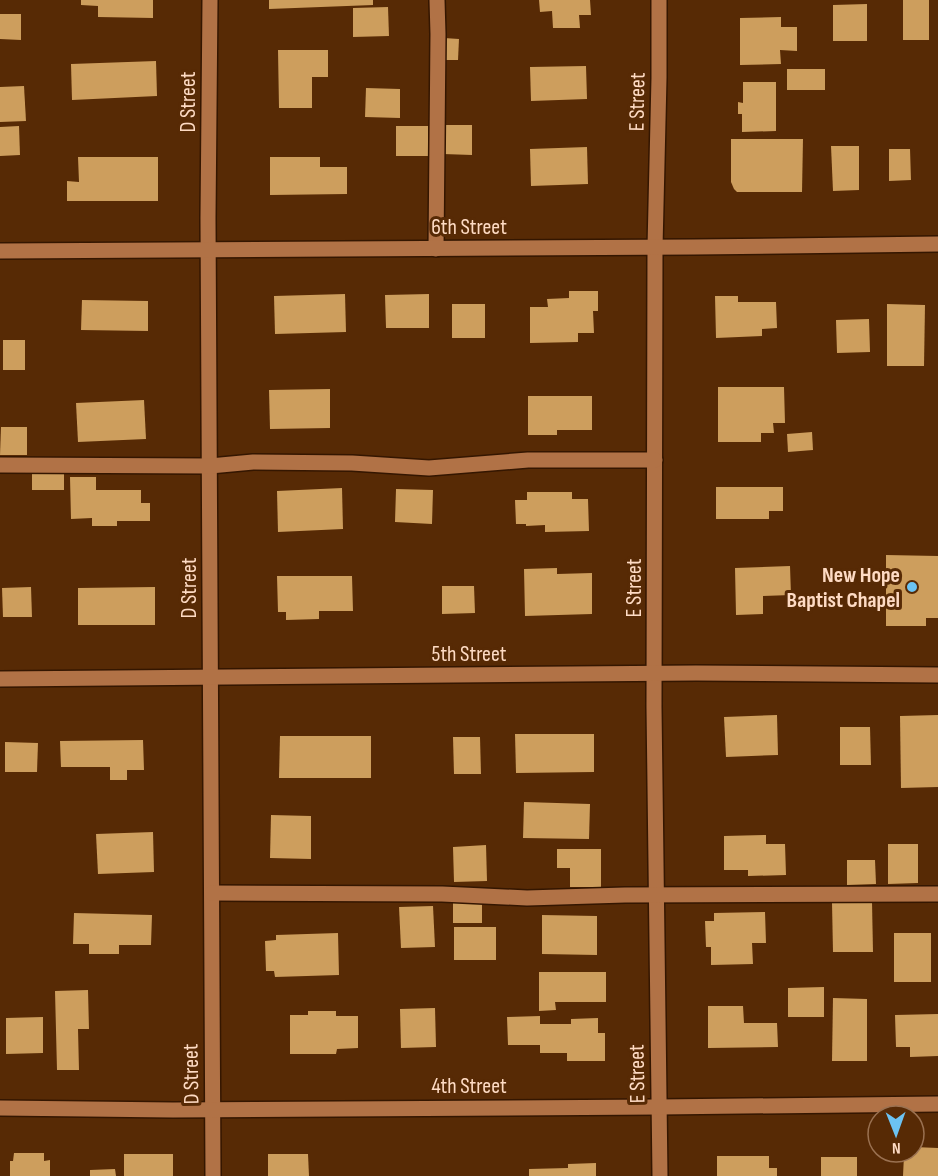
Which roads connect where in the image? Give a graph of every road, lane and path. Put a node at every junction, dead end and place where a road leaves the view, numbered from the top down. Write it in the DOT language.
graph roads {
  1 [pos="210,0"];
  2 [pos="437,0"];
  3 [pos="658,0"];
  4 [pos="938,244"];
  5 [pos="655,247"];
  6 [pos="209,249"];
  7 [pos="436,249"];
  8 [pos="0,251"];
  9 [pos="655,460"];
  10 [pos="0,465"];
  11 [pos="210,466"];
  12 [pos="655,674"];
  13 [pos="938,675"];
  14 [pos="211,676"];
  15 [pos="0,679"];
  16 [pos="212,893"];
  17 [pos="938,894"];
  18 [pos="657,895"];
  19 [pos="938,1104"];
  20 [pos="659,1107"];
  21 [pos="0,1108"];
  22 [pos="213,1109"];
  23 [pos="213,1176"];
  24 [pos="660,1176"];
  1 -- 6 [label="street, D Street"];
  2 -- 7 [label="street"];
  3 -- 5 [label="street, E Street"];
  4 -- 5 [label="street, 6th Street"];
  5 -- 7 [label="street, 6th Street"];
  5 -- 9 [label="street, E Street"];
  6 -- 7 [label="street, 6th Street"];
  6 -- 8 [label="street, 6th Street"];
  6 -- 11 [label="street, D Street"];
  9 -- 11 [label="street"];
  9 -- 12 [label="street, E Street"];
  10 -- 11 [label="street"];
  11 -- 14 [label="street, D Street"];
  12 -- 13 [label="street, 5th Street"];
  12 -- 14 [label="street, 5th Street"];
  12 -- 18 [label="street, E Street"];
  14 -- 15 [label="street, 5th Street"];
  14 -- 16 [label="street, D Street"];
  16 -- 18 [label="street"];
  16 -- 22 [label="street, D Street"];
  17 -- 18 [label="street"];
  18 -- 20 [label="street, E Street"];
  19 -- 20 [label="street, 4th Street"];
  20 -- 22 [label="street, 4th Street"];
  20 -- 24 [label="street, E Street"];
  21 -- 22 [label="street, 4th Street"];
  22 -- 23 [label="street, D Street"];
}
